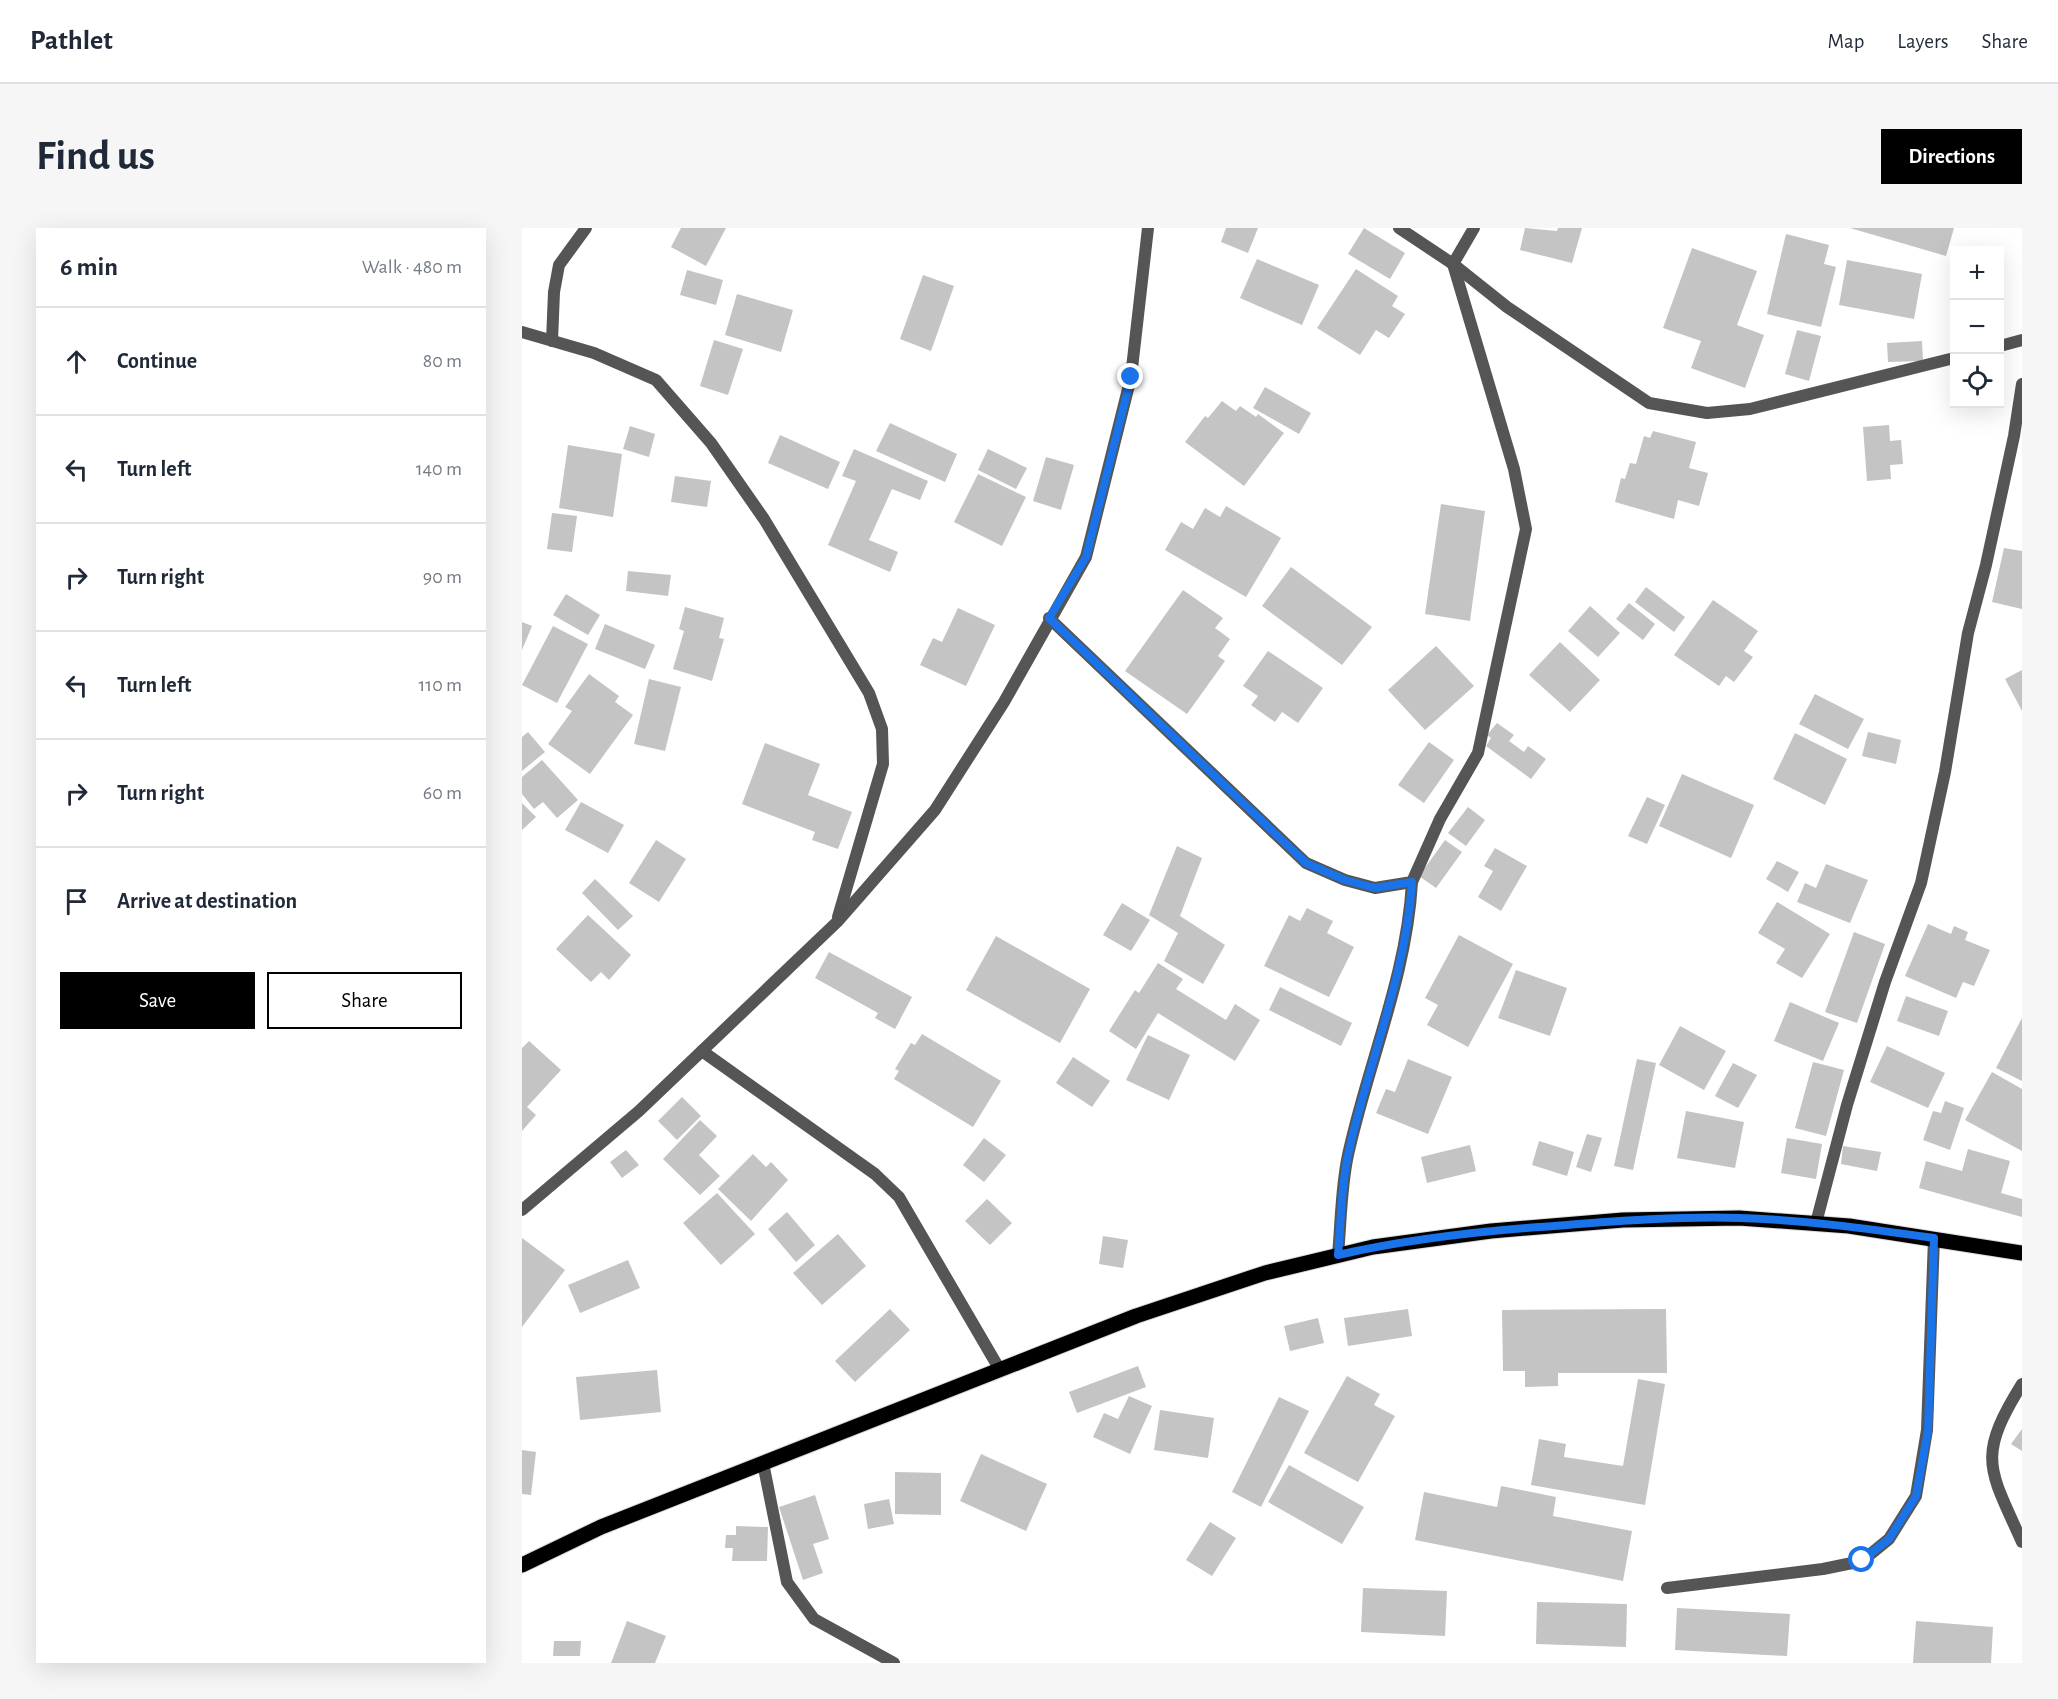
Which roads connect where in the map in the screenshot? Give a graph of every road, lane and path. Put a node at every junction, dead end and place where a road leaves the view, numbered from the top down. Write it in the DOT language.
graph roads {
  1 [pos="586,228"];
  2 [pos="1148,228"];
  3 [pos="1399,228"];
  4 [pos="1474,228"];
  5 [pos="1452,264"];
  6 [pos="522,332"];
  7 [pos="2022,340"];
  8 [pos="552,341"];
  9 [pos="2004,345"];
  10 [pos="1950,359"];
  11 [pos="2022,384"];
  12 [pos="1049,618"];
  13 [pos="1412,882"];
  14 [pos="837,922"];
  15 [pos="702,1051"];
  16 [pos="522,1210"];
  17 [pos="1816,1223"];
  18 [pos="1934,1238"];
  19 [pos="2022,1253"];
  20 [pos="1338,1255"];
  21 [pos="1000,1370"];
  22 [pos="2022,1384"];
  23 [pos="763,1463"];
  24 [pos="2022,1542"];
  25 [pos="522,1565"];
  26 [pos="1667,1588"];
  27 [pos="894,1663"];
  1 -- 8 [label="street"];
  2 -- 12 [label="street"];
  3 -- 5 [label="street"];
  4 -- 5 [label="street"];
  5 -- 10 [label="street"];
  5 -- 13 [label="street"];
  6 -- 8 [label="street"];
  7 -- 9 [label="street"];
  8 -- 14 [label="street"];
  11 -- 17 [label="street"];
  12 -- 13 [label="street"];
  12 -- 14 [label="street"];
  13 -- 20 [label="street"];
  14 -- 15 [label="street"];
  15 -- 16 [label="street"];
  15 -- 21 [label="street"];
  17 -- 18 [label="main road"];
  17 -- 20 [label="main road"];
  18 -- 19 [label="main road"];
  18 -- 26 [label="street"];
  20 -- 21 [label="main road"];
  21 -- 23 [label="main road"];
  22 -- 24 [label="street"];
  23 -- 25 [label="main road"];
  23 -- 27 [label="street"];
}
